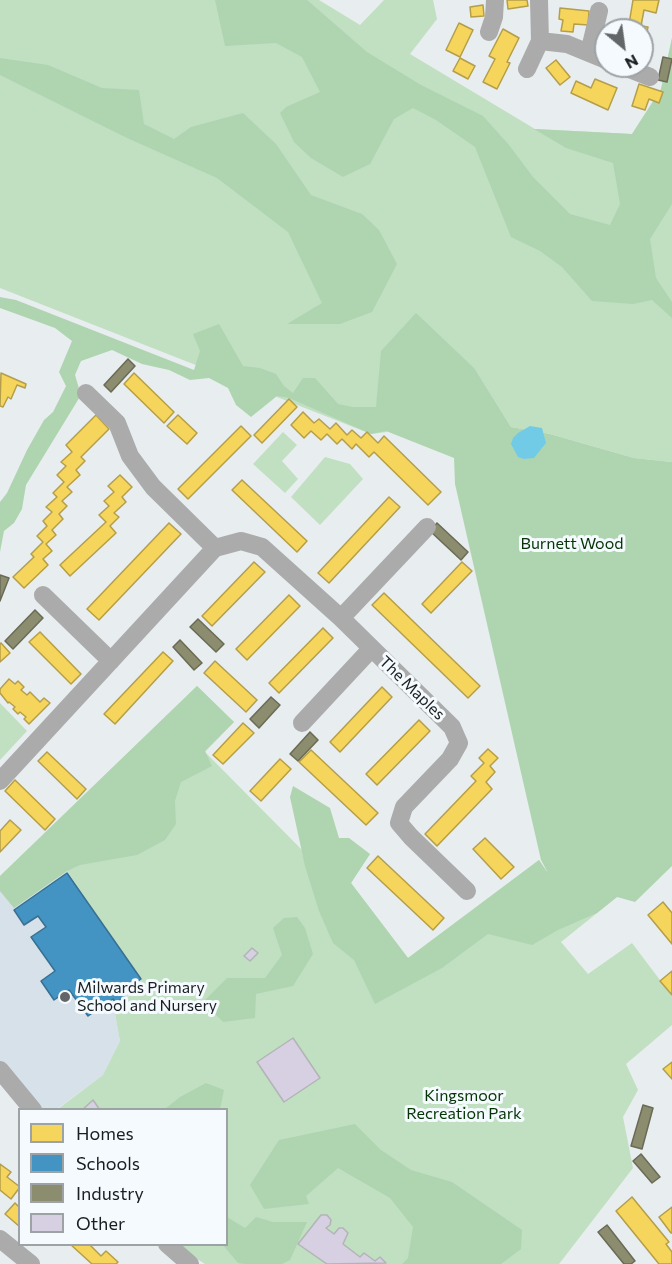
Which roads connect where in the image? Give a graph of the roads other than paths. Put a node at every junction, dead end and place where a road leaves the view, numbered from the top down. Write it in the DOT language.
graph roads {
  1 [pos="495,0"];
  2 [pos="539,0"];
  3 [pos="599,11"];
  4 [pos="599,18"];
  5 [pos="489,32"];
  6 [pos="540,41"];
  7 [pos="594,55"];
  8 [pos="527,69"];
  9 [pos="86,393"];
  10 [pos="427,527"];
  11 [pos="215,548"];
  12 [pos="43,595"];
  13 [pos="340,618"];
  14 [pos="372,649"];
  15 [pos="111,661"];
  16 [pos="302,723"];
  17 [pos="0,781"];
  18 [pos="467,891"];
  19 [pos="0,1070"];
  20 [pos="31,1108"];
  21 [pos="0,1239"];
  22 [pos="168,1246"];
  23 [pos="31,1264"];
  24 [pos="190,1264"];
  1 -- 5 [label="street"];
  2 -- 6 [label="street"];
  3 -- 4 [label="street"];
  6 -- 7 [label="street"];
  6 -- 8 [label="street"];
  9 -- 11 [label="street"];
  10 -- 13 [label="street"];
  11 -- 13 [label="street, The Maples"];
  11 -- 15 [label="street"];
  12 -- 15 [label="street"];
  13 -- 14 [label="street, The Maples"];
  14 -- 16 [label="street, The Maples"];
  14 -- 18 [label="street, The Maples"];
  15 -- 17 [label="street"];
  19 -- 20 [label="street"];
  21 -- 23 [label="street"];
  22 -- 24 [label="street"];
}
